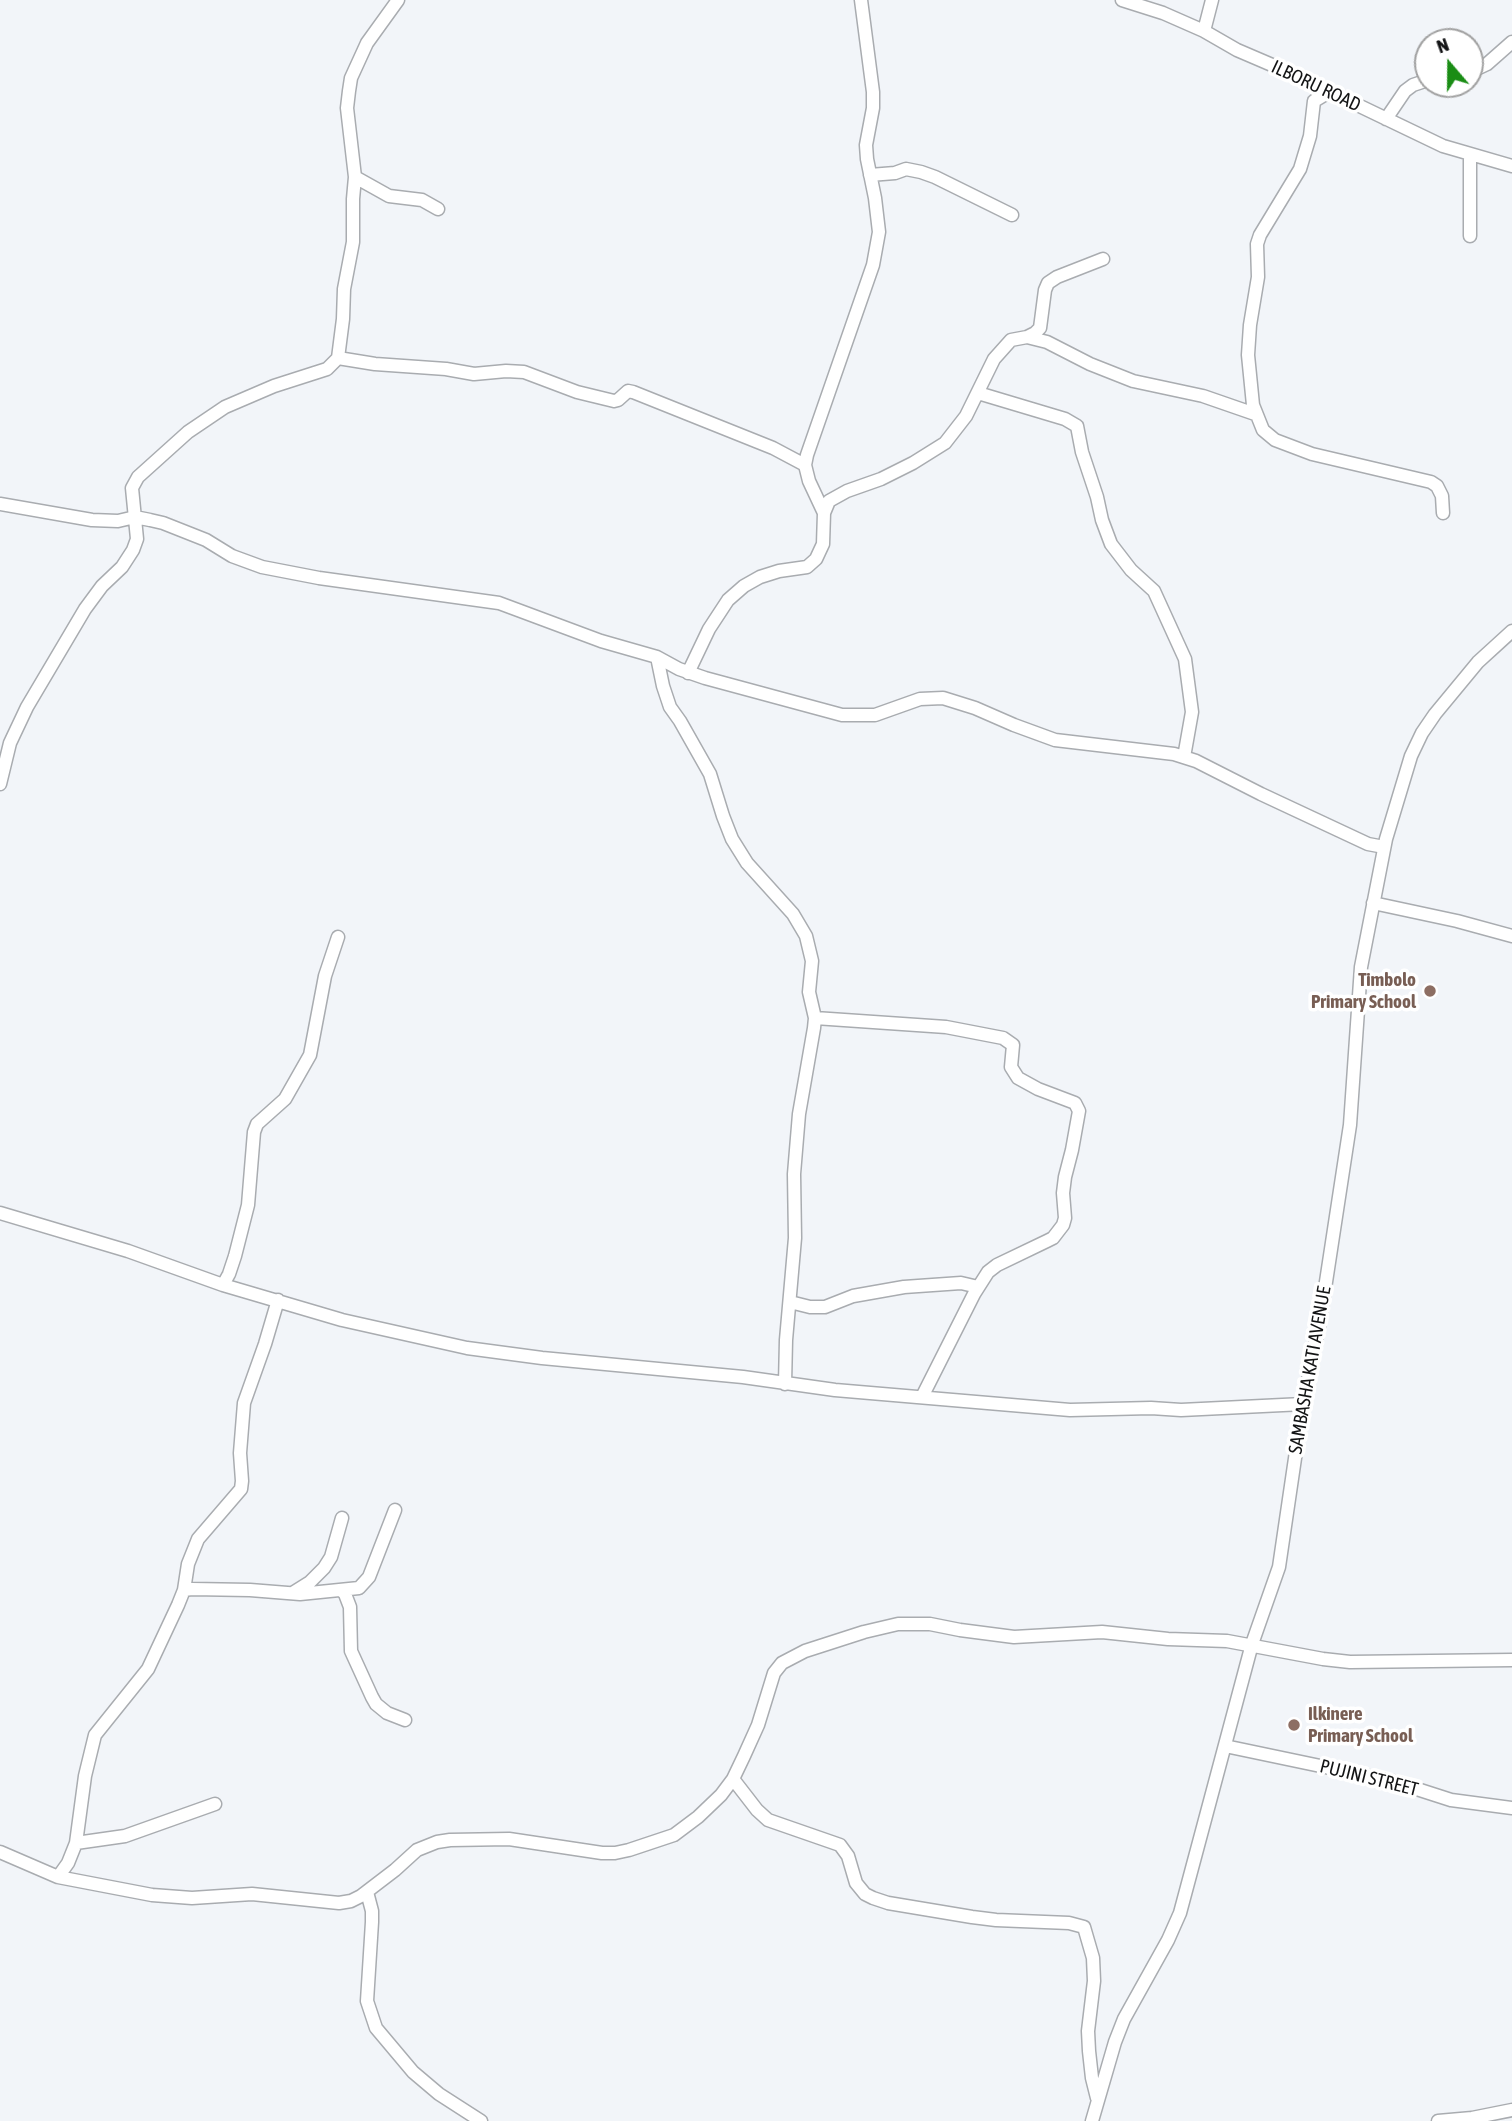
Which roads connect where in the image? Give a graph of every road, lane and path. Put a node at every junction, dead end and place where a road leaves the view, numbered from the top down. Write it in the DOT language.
graph roads {
  1 [pos="397,0"];
  2 [pos="860,0"];
  3 [pos="1122,0"];
  4 [pos="1212,0"];
  5 [pos="1204,31"];
  6 [pos="1512,43"];
  7 [pos="1484,66"];
  8 [pos="1414,85"];
  9 [pos="1329,92"];
  10 [pos="1386,119"];
  11 [pos="1470,155"];
  12 [pos="1512,166"];
  13 [pos="870,175"];
  14 [pos="355,177"];
  15 [pos="438,209"];
  16 [pos="1012,215"];
  17 [pos="1470,236"];
  18 [pos="1103,259"];
  19 [pos="1027,337"];
  20 [pos="338,358"];
  21 [pos="978,393"];
  22 [pos="1255,414"];
  23 [pos="805,465"];
  24 [pos="0,504"];
  25 [pos="824,513"];
  26 [pos="1443,513"];
  27 [pos="135,517"];
  28 [pos="1512,631"];
  29 [pos="657,657"];
  30 [pos="688,673"];
  31 [pos="1184,757"];
  32 [pos="0,784"];
  33 [pos="1384,847"];
  34 [pos="1373,903"];
  35 [pos="1512,936"];
  36 [pos="338,937"];
  37 [pos="815,1018"];
  38 [pos="0,1213"];
  39 [pos="223,1284"];
  40 [pos="978,1287"];
  41 [pos="278,1300"];
  42 [pos="790,1302"];
  43 [pos="785,1384"];
  44 [pos="922,1397"];
  45 [pos="1303,1404"];
  46 [pos="395,1510"];
  47 [pos="342,1518"];
  48 [pos="184,1590"];
  49 [pos="342,1591"];
  50 [pos="291,1594"];
  51 [pos="1252,1644"];
  52 [pos="1512,1660"];
  53 [pos="405,1720"];
  54 [pos="1225,1746"];
  55 [pos="733,1779"];
  56 [pos="215,1804"];
  57 [pos="1512,1808"];
  58 [pos="76,1843"];
  59 [pos="0,1852"];
  60 [pos="58,1877"];
  61 [pos="367,1892"];
  62 [pos="1098,2100"];
  63 [pos="1512,2110"];
  64 [pos="481,2121"];
  65 [pos="1092,2121"];
  66 [pos="1438,2121"];
  1 -- 14 [label="street"];
  2 -- 13 [label="street"];
  3 -- 5 [label="street, ILBORU ROAD"];
  4 -- 5 [label="street"];
  5 -- 9 [label="street, ILBORU ROAD"];
  6 -- 7 [label="street"];
  8 -- 10 [label="street"];
  9 -- 10 [label="street, ILBORU ROAD"];
  9 -- 22 [label="street"];
  10 -- 11 [label="street, ILBORU ROAD"];
  11 -- 12 [label="street, ILBORU ROAD"];
  11 -- 17 [label="street"];
  13 -- 16 [label="street"];
  13 -- 23 [label="street"];
  14 -- 15 [label="street"];
  14 -- 20 [label="street"];
  18 -- 19 [label="street"];
  19 -- 21 [label="street"];
  19 -- 22 [label="street"];
  20 -- 23 [label="street"];
  20 -- 27 [label="street"];
  21 -- 25 [label="street"];
  21 -- 31 [label="street"];
  22 -- 26 [label="street"];
  23 -- 25 [label="street"];
  24 -- 27 [label="street"];
  25 -- 30 [label="street"];
  27 -- 29 [label="street"];
  27 -- 32 [label="street"];
  28 -- 33 [label="street, SAMBASHA KATI AVENUE"];
  29 -- 30 [label="street"];
  29 -- 37 [label="street"];
  30 -- 31 [label="street"];
  31 -- 33 [label="street"];
  33 -- 34 [label="street, SAMBASHA KATI AVENUE"];
  34 -- 35 [label="street"];
  34 -- 45 [label="street, SAMBASHA KATI AVENUE"];
  36 -- 39 [label="street"];
  37 -- 40 [label="street"];
  37 -- 42 [label="street"];
  38 -- 39 [label="street"];
  39 -- 41 [label="street"];
  40 -- 42 [label="street"];
  40 -- 44 [label="street"];
  41 -- 43 [label="street"];
  41 -- 48 [label="street"];
  42 -- 43 [label="street"];
  43 -- 44 [label="street"];
  44 -- 45 [label="street"];
  45 -- 51 [label="street, SAMBASHA KATI AVENUE"];
  46 -- 49 [label="street"];
  47 -- 50 [label="street"];
  48 -- 50 [label="street"];
  48 -- 58 [label="street"];
  49 -- 50 [label="street"];
  49 -- 53 [label="street"];
  51 -- 52 [label="street"];
  51 -- 54 [label="street, SAMBASHA KATI AVENUE"];
  51 -- 55 [label="street"];
  54 -- 57 [label="street, PUJINI STREET"];
  54 -- 62 [label="street, SAMBASHA KATI AVENUE"];
  55 -- 61 [label="street"];
  55 -- 62 [label="street"];
  56 -- 58 [label="street"];
  58 -- 60 [label="street"];
  59 -- 60 [label="street"];
  60 -- 61 [label="street"];
  61 -- 64 [label="street"];
  62 -- 65 [label="street, SAMBASHA KATI AVENUE"];
  63 -- 66 [label="street"];
}
